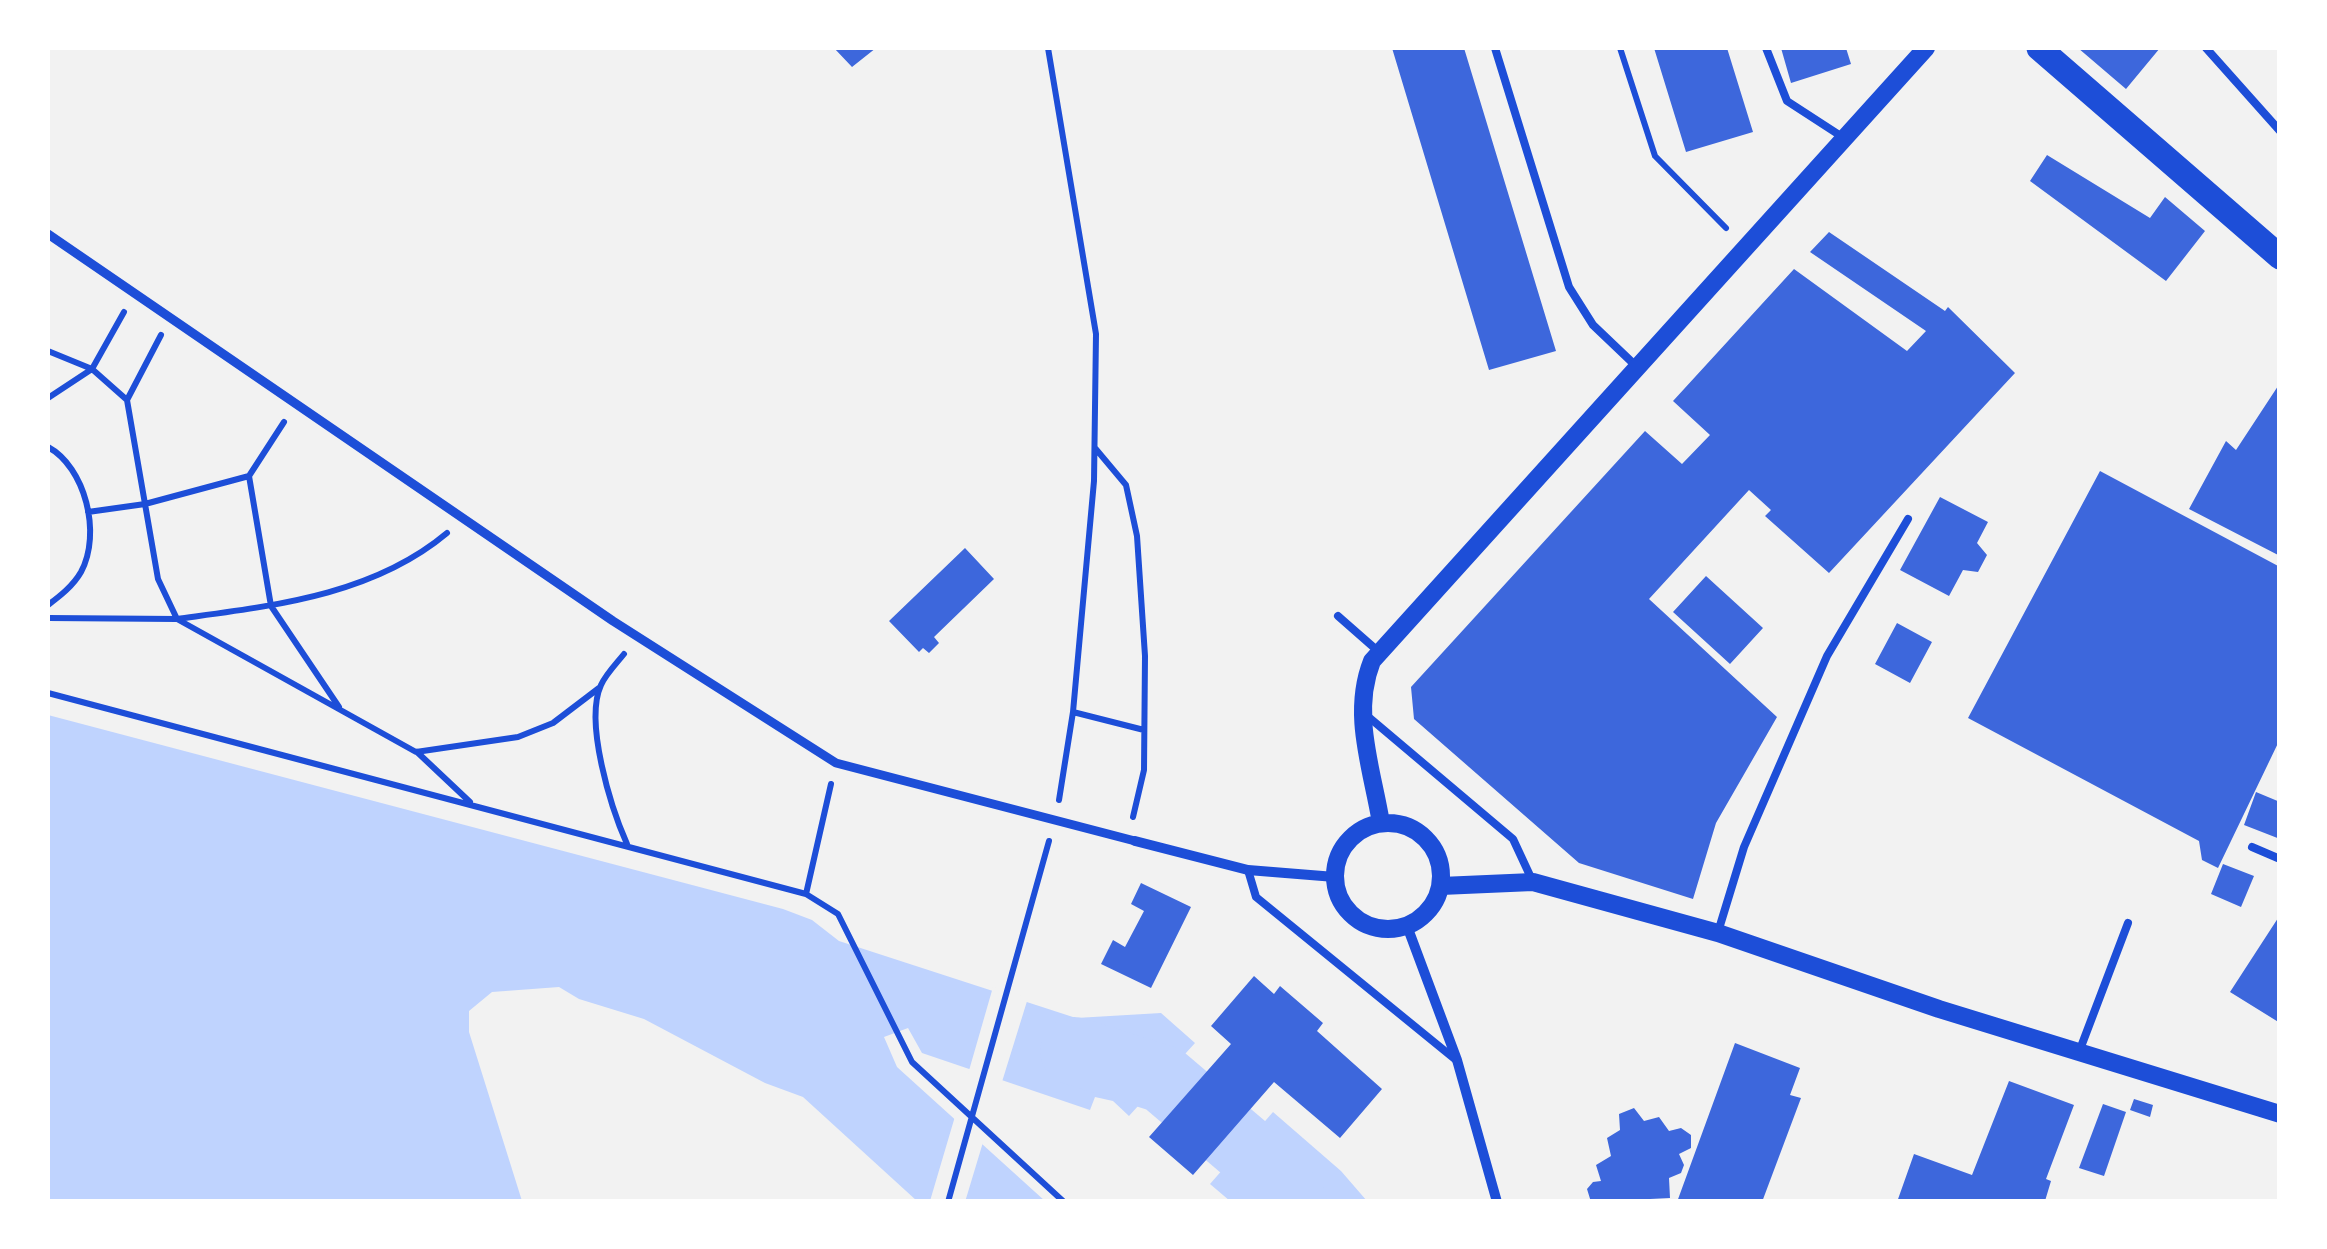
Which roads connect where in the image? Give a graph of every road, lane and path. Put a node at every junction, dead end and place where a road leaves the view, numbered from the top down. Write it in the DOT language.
graph roads {
  1 [pos="1048,48"];
  2 [pos="1495,48"];
  3 [pos="1620,48"];
  4 [pos="1766,48"];
  5 [pos="1926,48"];
  6 [pos="2038,48"];
  7 [pos="2206,48"];
  8 [pos="2280,131"];
  9 [pos="1844,138"];
  10 [pos="48,234"];
  11 [pos="1746,246"];
  12 [pos="2280,258"];
  13 [pos="136,295"];
  14 [pos="171,319"];
  15 [pos="48,351"];
  16 [pos="1636,366"];
  17 [pos="92,369"];
  18 [pos="48,398"];
  19 [pos="127,400"];
  20 [pos="296,404"];
  21 [pos="48,447"];
  22 [pos="1094,448"];
  23 [pos="250,476"];
  24 [pos="145,504"];
  25 [pos="88,512"];
  26 [pos="1908,519"];
  27 [pos="464,520"];
  28 [pos="48,605"];
  29 [pos="271,606"];
  30 [pos="1338,616"];
  31 [pos="48,618"];
  32 [pos="177,619"];
  33 [pos="636,636"];
  34 [pos="1378,652"];
  35 [pos="600,688"];
  36 [pos="48,693"];
  37 [pos="342,710"];
  38 [pos="1360,710"];
  39 [pos="1073,712"];
  40 [pos="1144,730"];
  41 [pos="416,752"];
  42 [pos="836,764"];
  43 [pos="1066,772"];
  44 [pos="472,804"];
  45 [pos="1381,823"];
  46 [pos="1131,839"];
  47 [pos="627,845"];
  48 [pos="2252,847"];
  49 [pos="2280,859"];
  50 [pos="1043,867"];
  51 [pos="1248,870"];
  52 [pos="1335,876"];
  53 [pos="1533,882"];
  54 [pos="1442,886"];
  55 [pos="806,894"];
  56 [pos="2128,923"];
  57 [pos="1407,926"];
  58 [pos="1718,933"];
  59 [pos="2079,1052"];
  60 [pos="1456,1060"];
  61 [pos="2280,1114"];
  62 [pos="948,1202"];
  63 [pos="1064,1202"];
  64 [pos="1497,1202"];
  1 -- 22 [label="path"];
  2 -- 16 [label="lane"];
  3 -- 11 [label="path"];
  4 -- 9 [label="lane"];
  5 -- 9 [label="street"];
  6 -- 12 [label="main road"];
  7 -- 8 [label="lane"];
  9 -- 11 [label="street"];
  10 -- 13 [label="street"];
  11 -- 16 [label="street"];
  13 -- 14 [label="street"];
  13 -- 17 [label="path"];
  14 -- 19 [label="path"];
  14 -- 20 [label="street"];
  15 -- 17 [label="path"];
  16 -- 34 [label="street"];
  17 -- 18 [label="path"];
  17 -- 19 [label="path"];
  19 -- 24 [label="path"];
  20 -- 23 [label="path"];
  20 -- 27 [label="street"];
  21 -- 25 [label="path"];
  22 -- 39 [label="path"];
  22 -- 40 [label="path"];
  23 -- 24 [label="path"];
  23 -- 29 [label="path"];
  24 -- 25 [label="path"];
  24 -- 32 [label="path"];
  25 -- 28 [label="path"];
  26 -- 58 [label="lane"];
  27 -- 29 [label="path"];
  27 -- 33 [label="street"];
  29 -- 32 [label="path"];
  29 -- 37 [label="path"];
  30 -- 34 [label="lane"];
  31 -- 32 [label="path"];
  32 -- 37 [label="path"];
  33 -- 35 [label="path"];
  33 -- 42 [label="street"];
  34 -- 38 [label="street"];
  35 -- 41 [label="path"];
  35 -- 47 [label="path"];
  36 -- 44 [label="path"];
  37 -- 41 [label="path"];
  38 -- 45 [label="street"];
  38 -- 53 [label="lane"];
  39 -- 40 [label="path"];
  39 -- 43 [label="path"];
  40 -- 46 [label="path"];
  41 -- 44 [label="path"];
  42 -- 46 [label="street"];
  42 -- 55 [label="path"];
  44 -- 47 [label="path"];
  45 -- 52 [label="street"];
  45 -- 54 [label="street"];
  46 -- 51 [label="street"];
  47 -- 55 [label="path"];
  48 -- 49 [label="lane"];
  50 -- 62 [label="path"];
  51 -- 52 [label="street"];
  51 -- 60 [label="lane"];
  52 -- 57 [label="street"];
  53 -- 54 [label="street"];
  53 -- 58 [label="street"];
  54 -- 57 [label="street"];
  55 -- 63 [label="path"];
  56 -- 59 [label="lane"];
  57 -- 60 [label="street"];
  58 -- 59 [label="street"];
  59 -- 61 [label="street"];
  60 -- 64 [label="street"];
}
